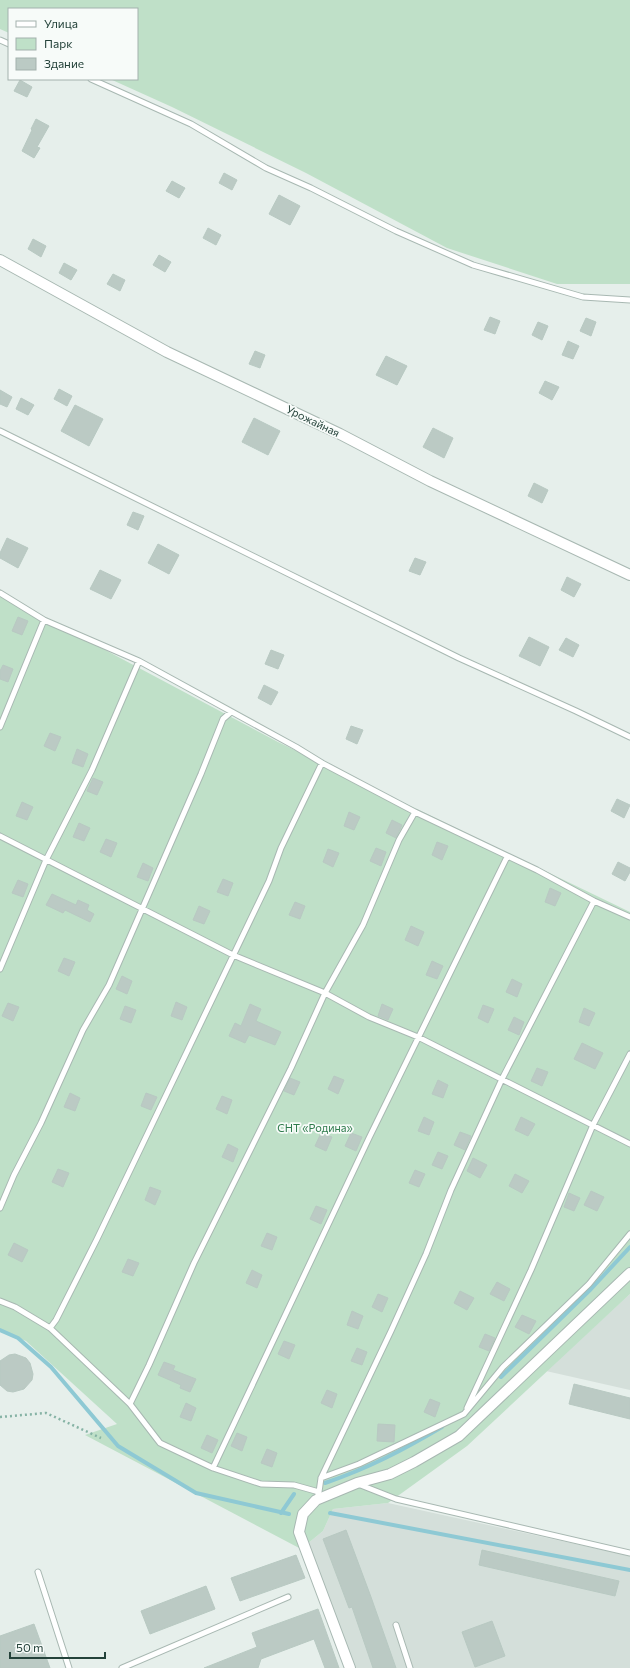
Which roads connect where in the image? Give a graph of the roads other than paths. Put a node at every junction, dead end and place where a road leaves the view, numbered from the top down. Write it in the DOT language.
graph roads {
  1 [pos="93,80"];
  2 [pos="0,260"];
  3 [pos="630,300"];
  4 [pos="0,431"];
  5 [pos="630,575"];
  6 [pos="0,593"];
  7 [pos="44,620"];
  8 [pos="139,661"];
  9 [pos="231,712"];
  10 [pos="0,727"];
  11 [pos="630,737"];
  12 [pos="322,763"];
  13 [pos="415,812"];
  14 [pos="0,836"];
  15 [pos="506,857"];
  16 [pos="46,860"];
  17 [pos="594,901"];
  18 [pos="142,910"];
  19 [pos="630,917"];
  20 [pos="233,955"];
  21 [pos="0,969"];
  22 [pos="325,993"];
  23 [pos="418,1037"];
  24 [pos="630,1054"];
  25 [pos="502,1079"];
  26 [pos="593,1125"];
  27 [pos="630,1144"];
  28 [pos="0,1208"];
  29 [pos="630,1234"];
  30 [pos="630,1273"];
  31 [pos="0,1301"];
  32 [pos="50,1328"];
  33 [pos="130,1404"];
  34 [pos="464,1414"];
  35 [pos="213,1468"];
  36 [pos="321,1478"];
  37 [pos="357,1484"];
  38 [pos="317,1496"];
  39 [pos="630,1553"];
  40 [pos="38,1572"];
  41 [pos="288,1597"];
  42 [pos="396,1624"];
  43 [pos="68,1668"];
  44 [pos="122,1668"];
  45 [pos="350,1668"];
  46 [pos="410,1668"];
  1 -- 3 [label="lane"];
  2 -- 5 [label="street, Урожайная"];
  4 -- 11 [label="lane"];
  6 -- 7 [label="lane"];
  7 -- 8 [label="lane"];
  7 -- 10 [label="lane"];
  8 -- 9 [label="lane"];
  8 -- 16 [label="lane"];
  9 -- 12 [label="lane"];
  9 -- 18 [label="lane"];
  12 -- 13 [label="lane"];
  12 -- 20 [label="lane"];
  13 -- 15 [label="lane"];
  13 -- 22 [label="lane"];
  14 -- 16 [label="lane"];
  15 -- 17 [label="lane"];
  15 -- 23 [label="lane"];
  16 -- 18 [label="lane"];
  16 -- 21 [label="lane"];
  17 -- 19 [label="lane"];
  17 -- 25 [label="lane"];
  18 -- 20 [label="lane"];
  18 -- 28 [label="lane"];
  20 -- 22 [label="lane"];
  20 -- 32 [label="lane"];
  22 -- 23 [label="lane"];
  22 -- 33 [label="lane"];
  23 -- 25 [label="lane"];
  23 -- 35 [label="lane"];
  24 -- 26 [label="lane"];
  25 -- 26 [label="lane"];
  25 -- 36 [label="lane"];
  26 -- 27 [label="lane"];
  26 -- 34 [label="lane"];
  29 -- 34 [label="lane"];
  30 -- 37 [label="street"];
  31 -- 32 [label="lane"];
  32 -- 33 [label="lane"];
  33 -- 35 [label="lane"];
  34 -- 36 [label="lane"];
  35 -- 38 [label="lane"];
  36 -- 38 [label="lane"];
  37 -- 38 [label="street"];
  37 -- 39 [label="lane"];
  38 -- 45 [label="street"];
  40 -- 43 [label="lane"];
  41 -- 44 [label="lane"];
  42 -- 46 [label="lane"];
}
